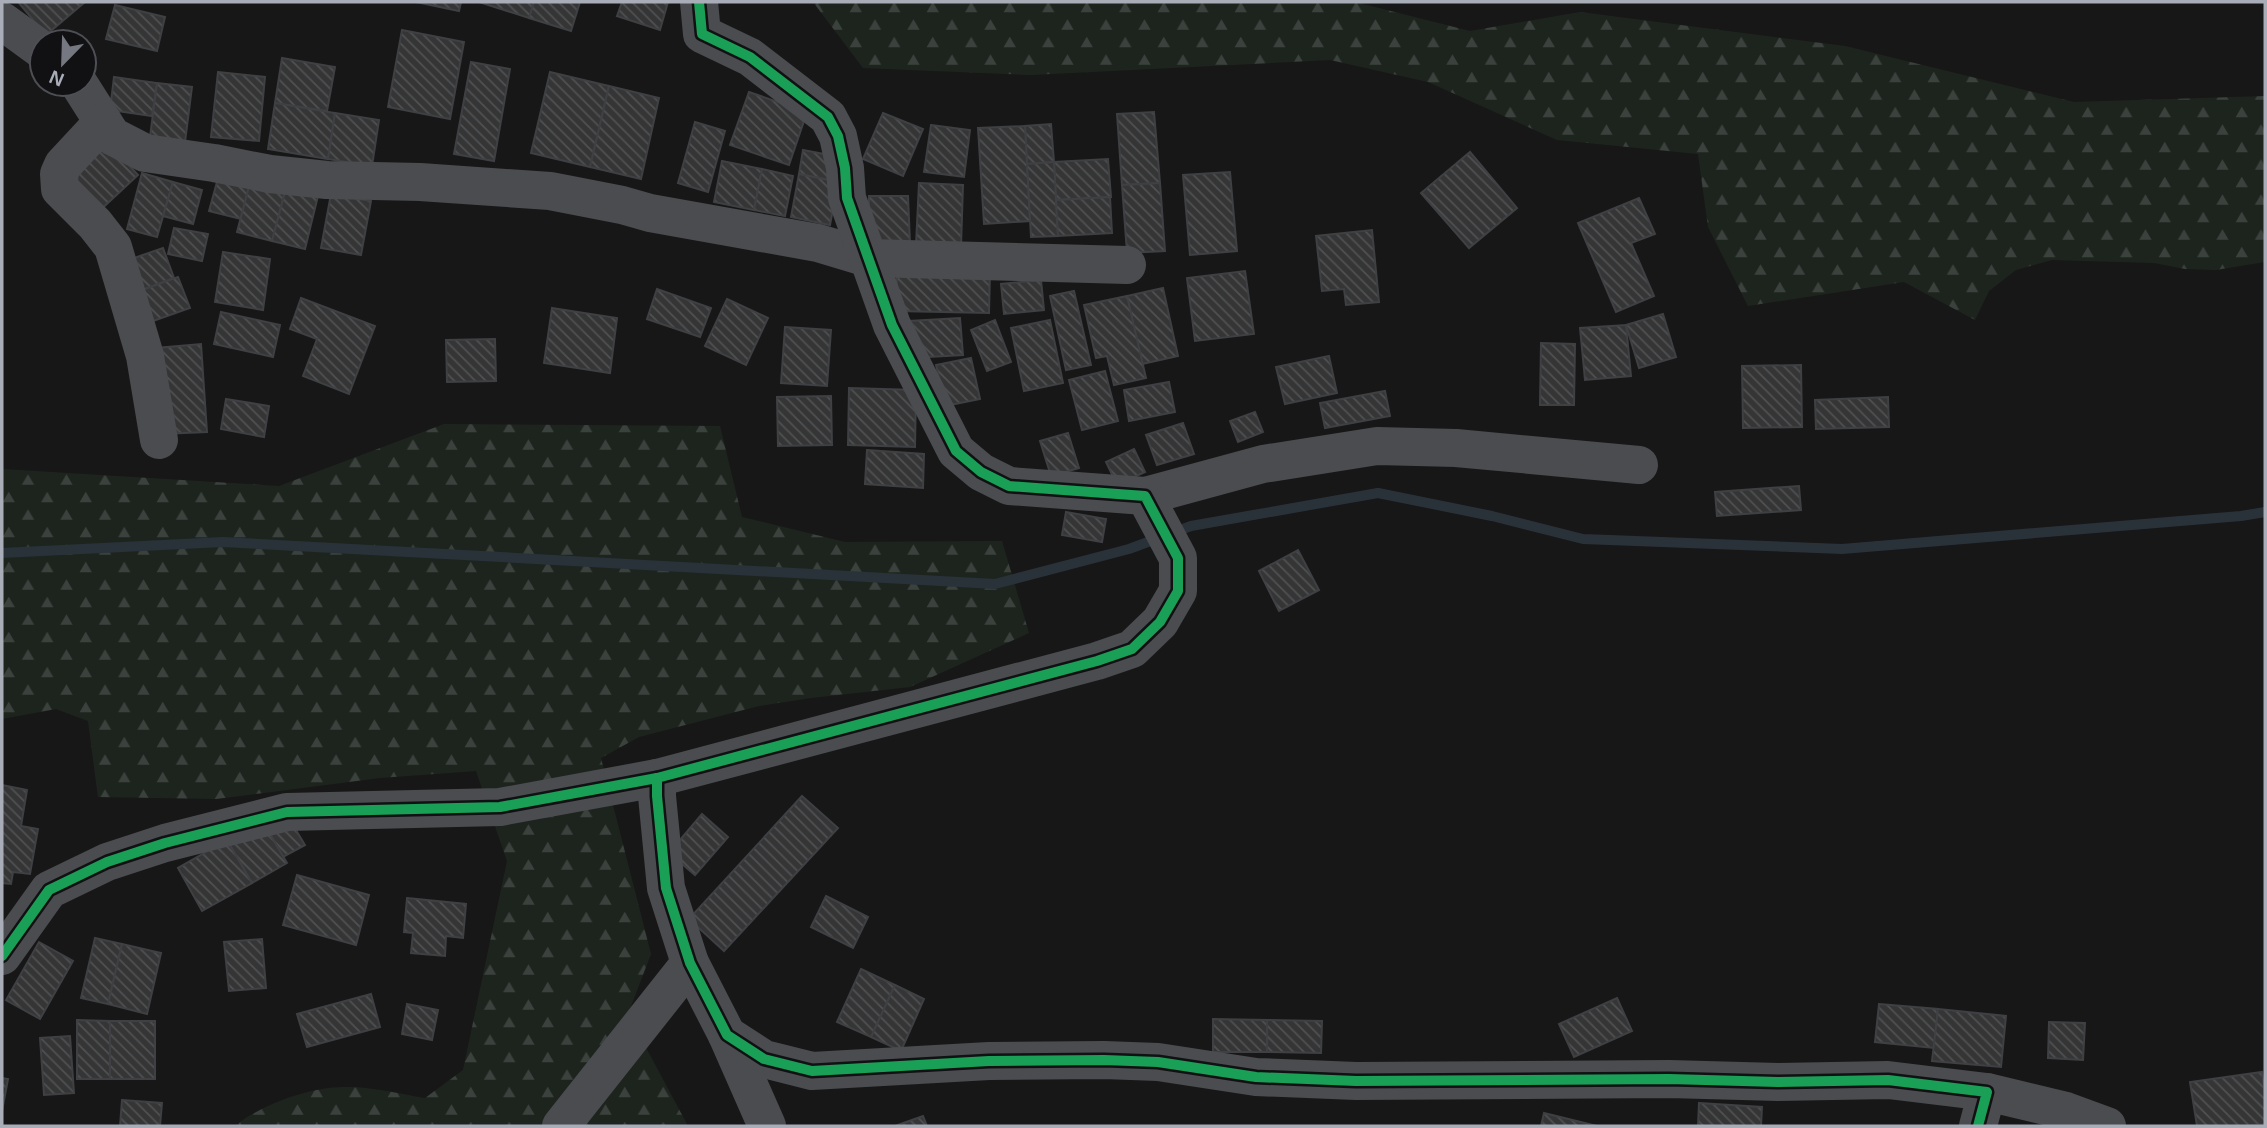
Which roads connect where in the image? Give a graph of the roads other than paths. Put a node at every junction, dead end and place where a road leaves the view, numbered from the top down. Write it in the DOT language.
graph roads {
  1 [pos="699,2"];
  2 [pos="2,21"];
  3 [pos="28,40"];
  4 [pos="88,98"];
  5 [pos="103,122"];
  6 [pos="868,258"];
  7 [pos="1127,265"];
  8 [pos="159,440"];
  9 [pos="1639,465"];
  10 [pos="1150,506"];
  11 [pos="657,778"];
  12 [pos="49,890"];
  13 [pos="2,925"];
  14 [pos="2,956"];
  15 [pos="690,963"];
  16 [pos="727,1035"];
  17 [pos="1983,1109"];
  18 [pos="562,1126"];
  19 [pos="767,1126"];
  20 [pos="2107,1126"];
  1 -- 6 [label="street"];
  2 -- 3 [label="street"];
  4 -- 5 [label="street"];
  5 -- 6 [label="street"];
  5 -- 8 [label="street"];
  6 -- 7 [label="street"];
  6 -- 10 [label="street"];
  9 -- 10 [label="street"];
  10 -- 11 [label="street"];
  11 -- 12 [label="street"];
  11 -- 15 [label="street"];
  12 -- 13 [label="street"];
  12 -- 14 [label="street"];
  15 -- 16 [label="street"];
  15 -- 18 [label="street"];
  16 -- 17 [label="street"];
  16 -- 19 [label="street"];
  17 -- 20 [label="street"];
}
